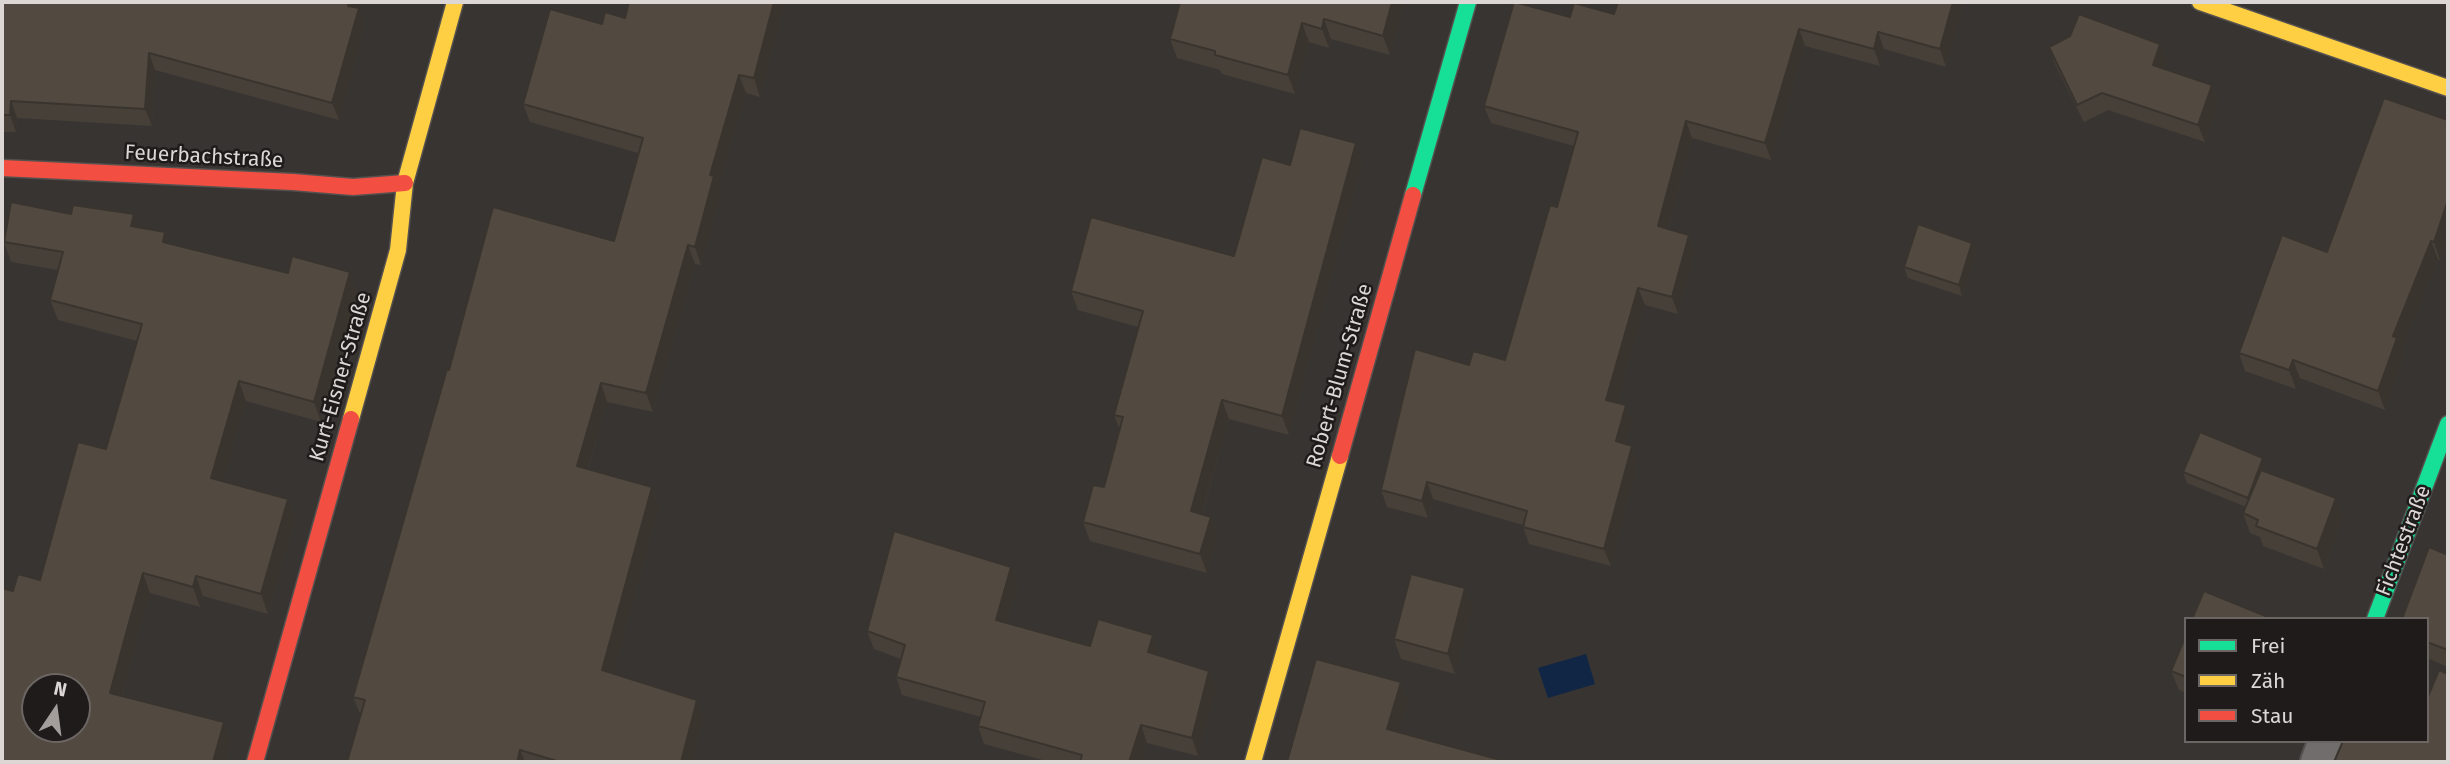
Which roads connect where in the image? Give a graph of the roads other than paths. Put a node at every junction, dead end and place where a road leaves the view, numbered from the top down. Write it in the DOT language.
graph roads {
  1 [pos="455,2"];
  2 [pos="1468,2"];
  3 [pos="2200,2"];
  4 [pos="2448,88"];
  5 [pos="2,168"];
  6 [pos="405,183"];
  7 [pos="2448,424"];
  8 [pos="2376,617"];
  9 [pos="2327,743"];
  10 [pos="255,762"];
  11 [pos="1253,762"];
  12 [pos="2320,762"];
  1 -- 6 [label="street, Kurt-Eisner-Straße"];
  2 -- 11 [label="street, Robert-Blum-Straße"];
  3 -- 4 [label="street"];
  5 -- 6 [label="street, Feuerbachstraße"];
  6 -- 10 [label="street, Kurt-Eisner-Straße"];
  7 -- 8 [label="street, Fichtestraße"];
  9 -- 12 [label="street"];
}
